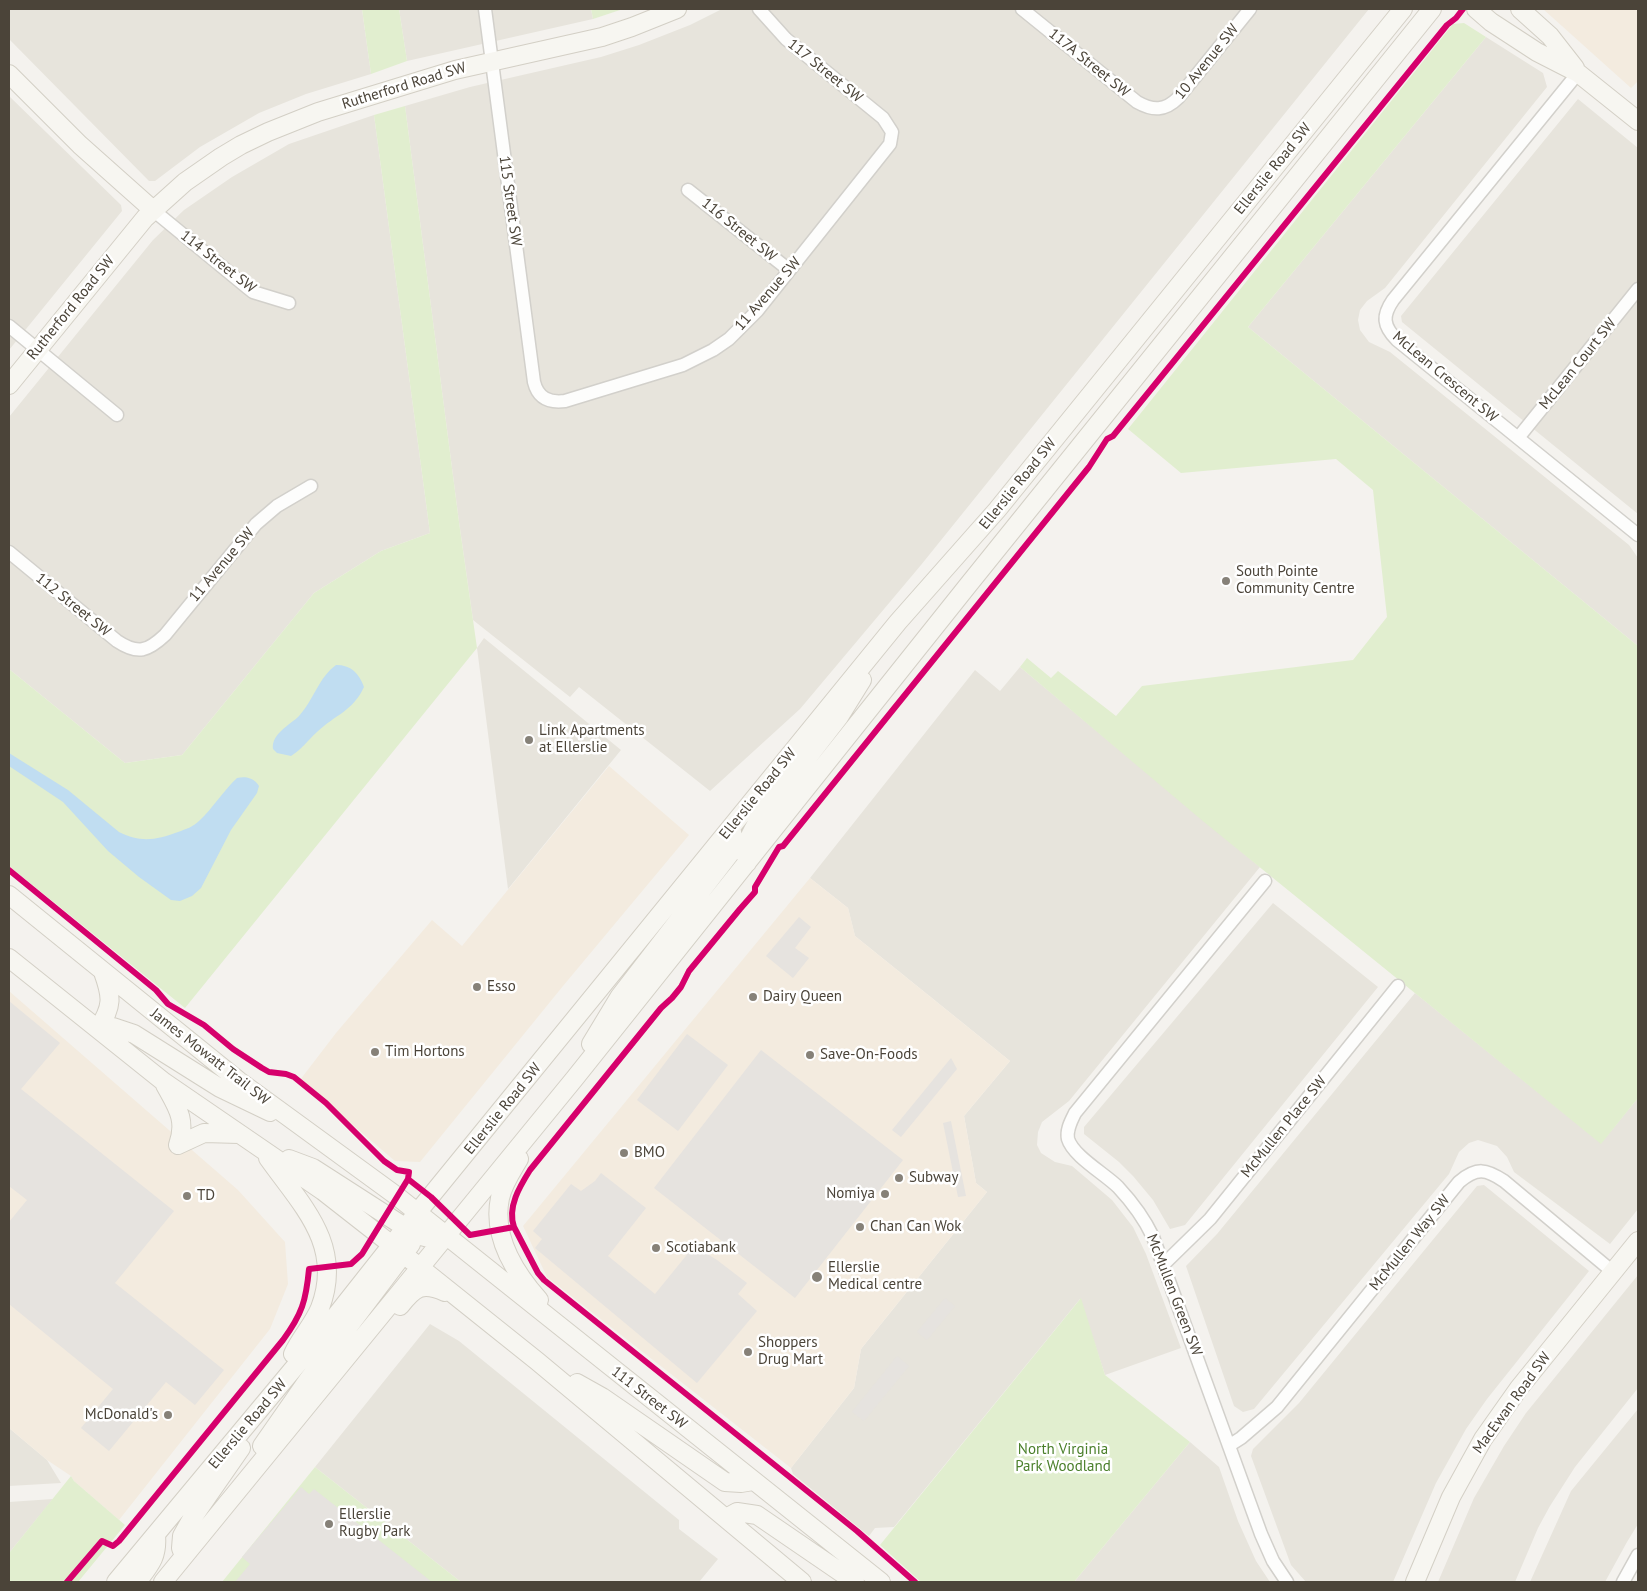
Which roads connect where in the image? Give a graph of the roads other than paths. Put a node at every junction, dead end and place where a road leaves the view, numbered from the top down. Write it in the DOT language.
graph roads {
  1 [pos="485,9"];
  2 [pos="676,9"];
  3 [pos="759,9"];
  4 [pos="1022,9"];
  5 [pos="1250,9"];
  6 [pos="1403,9"];
  7 [pos="1432,9"];
  8 [pos="1476,9"];
  9 [pos="1520,9"];
  10 [pos="492,61"];
  11 [pos="1578,73"];
  12 [pos="9,74"];
  13 [pos="1159,109"];
  14 [pos="1638,121"];
  15 [pos="892,132"];
  16 [pos="688,190"];
  17 [pos="153,210"];
  18 [pos="790,270"];
  19 [pos="1638,289"];
  20 [pos="289,304"];
  21 [pos="9,326"];
  22 [pos="38,349"];
  23 [pos="9,385"];
  24 [pos="538,392"];
  25 [pos="117,415"];
  26 [pos="1518,438"];
  27 [pos="311,486"];
  28 [pos="1638,535"];
  29 [pos="9,552"];
  30 [pos="898,622"];
  31 [pos="140,650"];
  32 [pos="731,826"];
  33 [pos="747,863"];
  34 [pos="1265,881"];
  35 [pos="9,895"];
  36 [pos="9,958"];
  37 [pos="103,972"];
  38 [pos="1398,986"];
  39 [pos="98,1029"];
  40 [pos="575,1078"];
  41 [pos="164,1082"];
  42 [pos="549,1109"];
  43 [pos="296,1123"];
  44 [pos="239,1134"];
  45 [pos="262,1149"];
  46 [pos="417,1213"];
  47 [pos="409,1231"];
  48 [pos="446,1236"];
  49 [pos="1638,1241"];
  50 [pos="398,1249"];
  51 [pos="1164,1264"];
  52 [pos="420,1267"];
  53 [pos="1613,1272"];
  54 [pos="456,1296"];
  55 [pos="571,1336"];
  56 [pos="537,1360"];
  57 [pos="275,1391"];
  58 [pos="258,1412"];
  59 [pos="1230,1445"];
  60 [pos="754,1481"];
  61 [pos="226,1506"];
  62 [pos="726,1518"];
  63 [pos="156,1534"];
  64 [pos="1638,1555"];
  65 [pos="184,1556"];
  66 [pos="116,1582"];
  67 [pos="137,1582"];
  68 [pos="163,1582"];
  69 [pos="802,1582"];
  70 [pos="855,1582"];
  71 [pos="881,1582"];
  72 [pos="1287,1582"];
  73 [pos="1415,1582"];
  74 [pos="1624,1582"];
  1 -- 10 [label="street, 115 Street SW"];
  2 -- 10 [label="main road, Rutherford Road SW"];
  3 -- 15 [label="street, 117 Street SW"];
  4 -- 13 [label="street, 117A Street SW"];
  5 -- 13 [label="street, 10 Avenue SW"];
  6 -- 30 [label="main road, Ellerslie Road SW"];
  7 -- 33 [label="main road, Ellerslie Road SW"];
  8 -- 11 [label="main road"];
  9 -- 11 [label="main road"];
  10 -- 17 [label="main road, Rutherford Road SW"];
  10 -- 24 [label="street, 115 Street SW"];
  11 -- 14 [label="main road"];
  11 -- 26 [label="street, McLean Crescent SW"];
  12 -- 17 [label="main road"];
  15 -- 18 [label="street, 11 Avenue SW"];
  16 -- 18 [label="street, 116 Street SW"];
  17 -- 20 [label="street, 114 Street SW"];
  17 -- 22 [label="main road, Rutherford Road SW"];
  18 -- 24 [label="street, 11 Avenue SW"];
  19 -- 26 [label="street, McLean Court SW"];
  21 -- 22 [label="street"];
  22 -- 23 [label="main road, Rutherford Road SW"];
  22 -- 25 [label="street"];
  26 -- 28 [label="street, McLean Crescent SW"];
  27 -- 31 [label="street, 11 Avenue SW"];
  29 -- 31 [label="street, 112 Street SW"];
  30 -- 32 [label="main road, Ellerslie Road SW"];
  30 -- 33 [label="main road"];
  32 -- 40 [label="main road"];
  32 -- 46 [label="main road, Ellerslie Road SW"];
  33 -- 40 [label="main road, Ellerslie Road SW"];
  34 -- 51 [label="street, McMullen Green SW"];
  35 -- 37 [label="main road, James Mowatt Trail SW"];
  36 -- 39 [label="main road"];
  37 -- 39 [label="main road"];
  37 -- 43 [label="main road, James Mowatt Trail SW"];
  38 -- 51 [label="street, McMullen Place SW"];
  39 -- 41 [label="main road"];
  39 -- 43 [label="main road"];
  40 -- 42 [label="main road, Ellerslie Road SW"];
  41 -- 44 [label="main road"];
  41 -- 44 [label="main road"];
  42 -- 48 [label="main road, Ellerslie Road SW"];
  42 -- 55 [label="main road"];
  43 -- 46 [label="main road, James Mowatt Trail SW"];
  44 -- 45 [label="main road"];
  45 -- 47 [label="main road"];
  45 -- 50 [label="main road"];
  45 -- 57 [label="main road"];
  46 -- 47 [label="main road, Ellerslie Road SW"];
  46 -- 48 [label="main road, 111 Street SW"];
  47 -- 48 [label="main road"];
  47 -- 50 [label="main road, Ellerslie Road SW"];
  48 -- 52 [label="main road, Ellerslie Road SW"];
  48 -- 55 [label="main road, 111 Street SW"];
  49 -- 53 [label="main road, MacEwan Road SW"];
  50 -- 52 [label="main road"];
  50 -- 57 [label="main road, Ellerslie Road SW"];
  50 -- 61 [label="main road"];
  51 -- 59 [label="street, McMullen Green SW"];
  52 -- 54 [label="main road"];
  52 -- 61 [label="main road, Ellerslie Road SW"];
  53 -- 59 [label="street, McMullen Way SW"];
  53 -- 73 [label="main road, MacEwan Road SW"];
  54 -- 56 [label="main road"];
  54 -- 61 [label="main road"];
  55 -- 60 [label="main road, 111 Street SW"];
  56 -- 60 [label="main road"];
  56 -- 62 [label="main road"];
  57 -- 58 [label="main road, Ellerslie Road SW"];
  58 -- 63 [label="main road, Ellerslie Road SW"];
  58 -- 65 [label="main road"];
  59 -- 72 [label="street, McMullen Green SW"];
  60 -- 71 [label="main road, 111 Street SW"];
  61 -- 65 [label="main road, Ellerslie Road SW"];
  62 -- 69 [label="main road"];
  62 -- 70 [label="main road"];
  63 -- 66 [label="main road, Ellerslie Road SW"];
  63 -- 67 [label="main road"];
  64 -- 74 [label="street"];
  65 -- 68 [label="main road, Ellerslie Road SW"];
}
